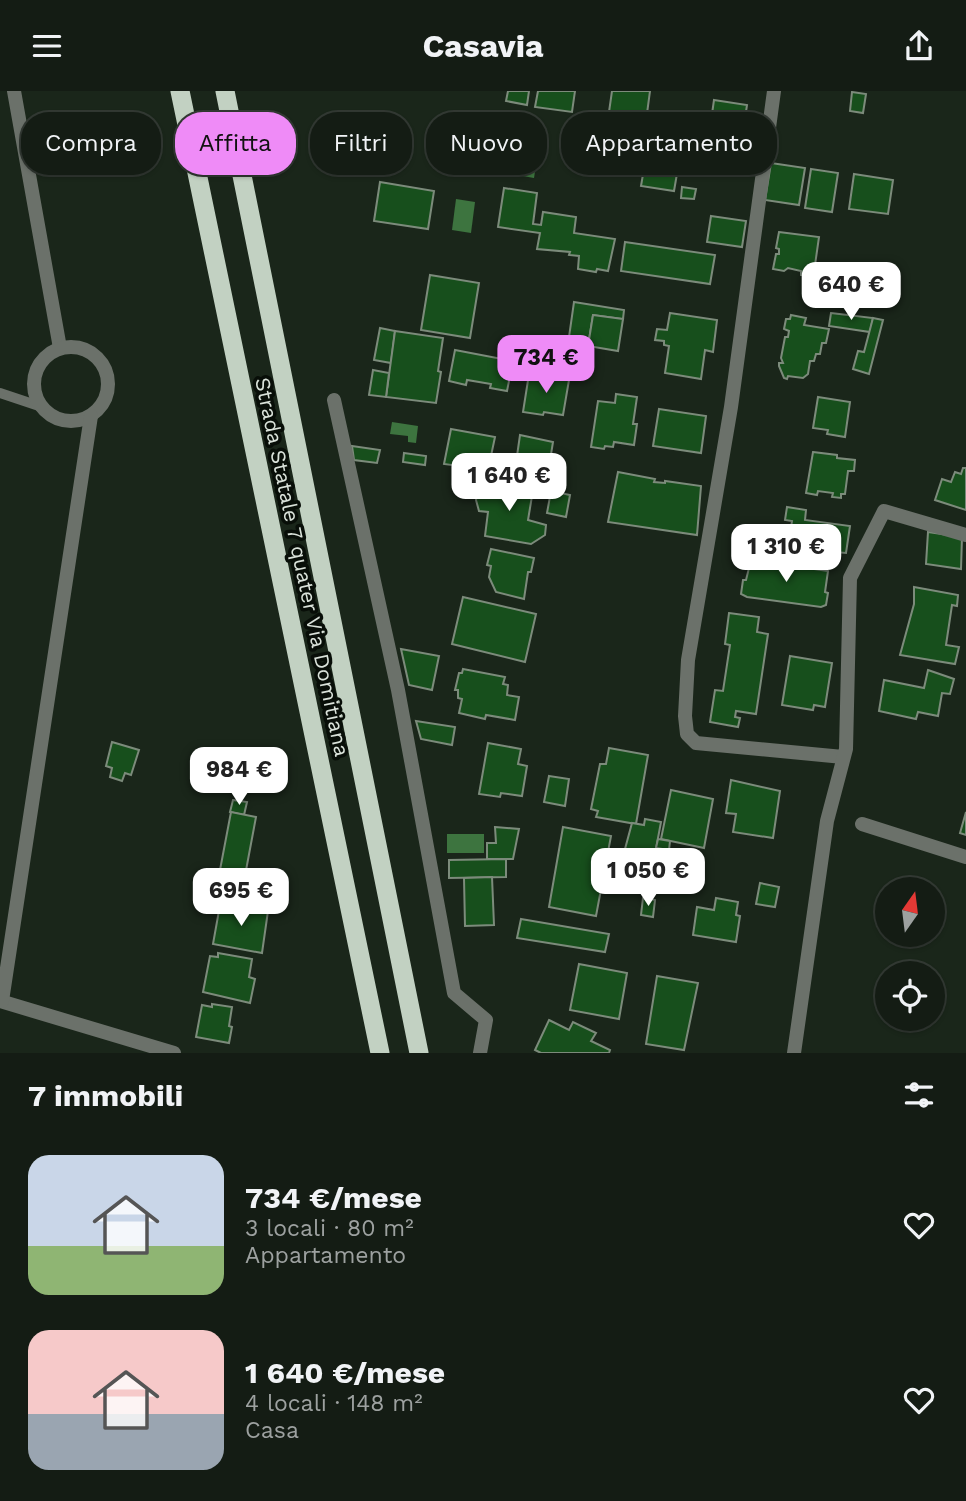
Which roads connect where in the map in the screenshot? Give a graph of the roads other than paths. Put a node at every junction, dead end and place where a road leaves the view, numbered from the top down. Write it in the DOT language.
graph roads {
  1 [pos="14,91"];
  2 [pos="180,91"];
  3 [pos="225,91"];
  4 [pos="774,91"];
  5 [pos="60,348"];
  6 [pos="0,393"];
  7 [pos="334,400"];
  8 [pos="42,407"];
  9 [pos="91,416"];
  10 [pos="966,535"];
  11 [pos="843,757"];
  12 [pos="862,824"];
  13 [pos="966,857"];
  14 [pos="1,1001"];
  15 [pos="174,1053"];
  16 [pos="380,1053"];
  17 [pos="419,1053"];
  18 [pos="480,1053"];
  19 [pos="794,1053"];
  1 -- 5 [label="street"];
  2 -- 16 [label="highway, Strada Statale 7 quater Via Domitiana"];
  3 -- 17 [label="highway, Strada Statale 7 quater Via Domitiana"];
  4 -- 11 [label="street"];
  5 -- 8 [label="street"];
  5 -- 9 [label="street"];
  6 -- 8 [label="lane"];
  7 -- 18 [label="street"];
  8 -- 9 [label="street"];
  9 -- 14 [label="street"];
  10 -- 11 [label="street"];
  11 -- 19 [label="street"];
  12 -- 13 [label="street"];
  14 -- 15 [label="street"];
}
